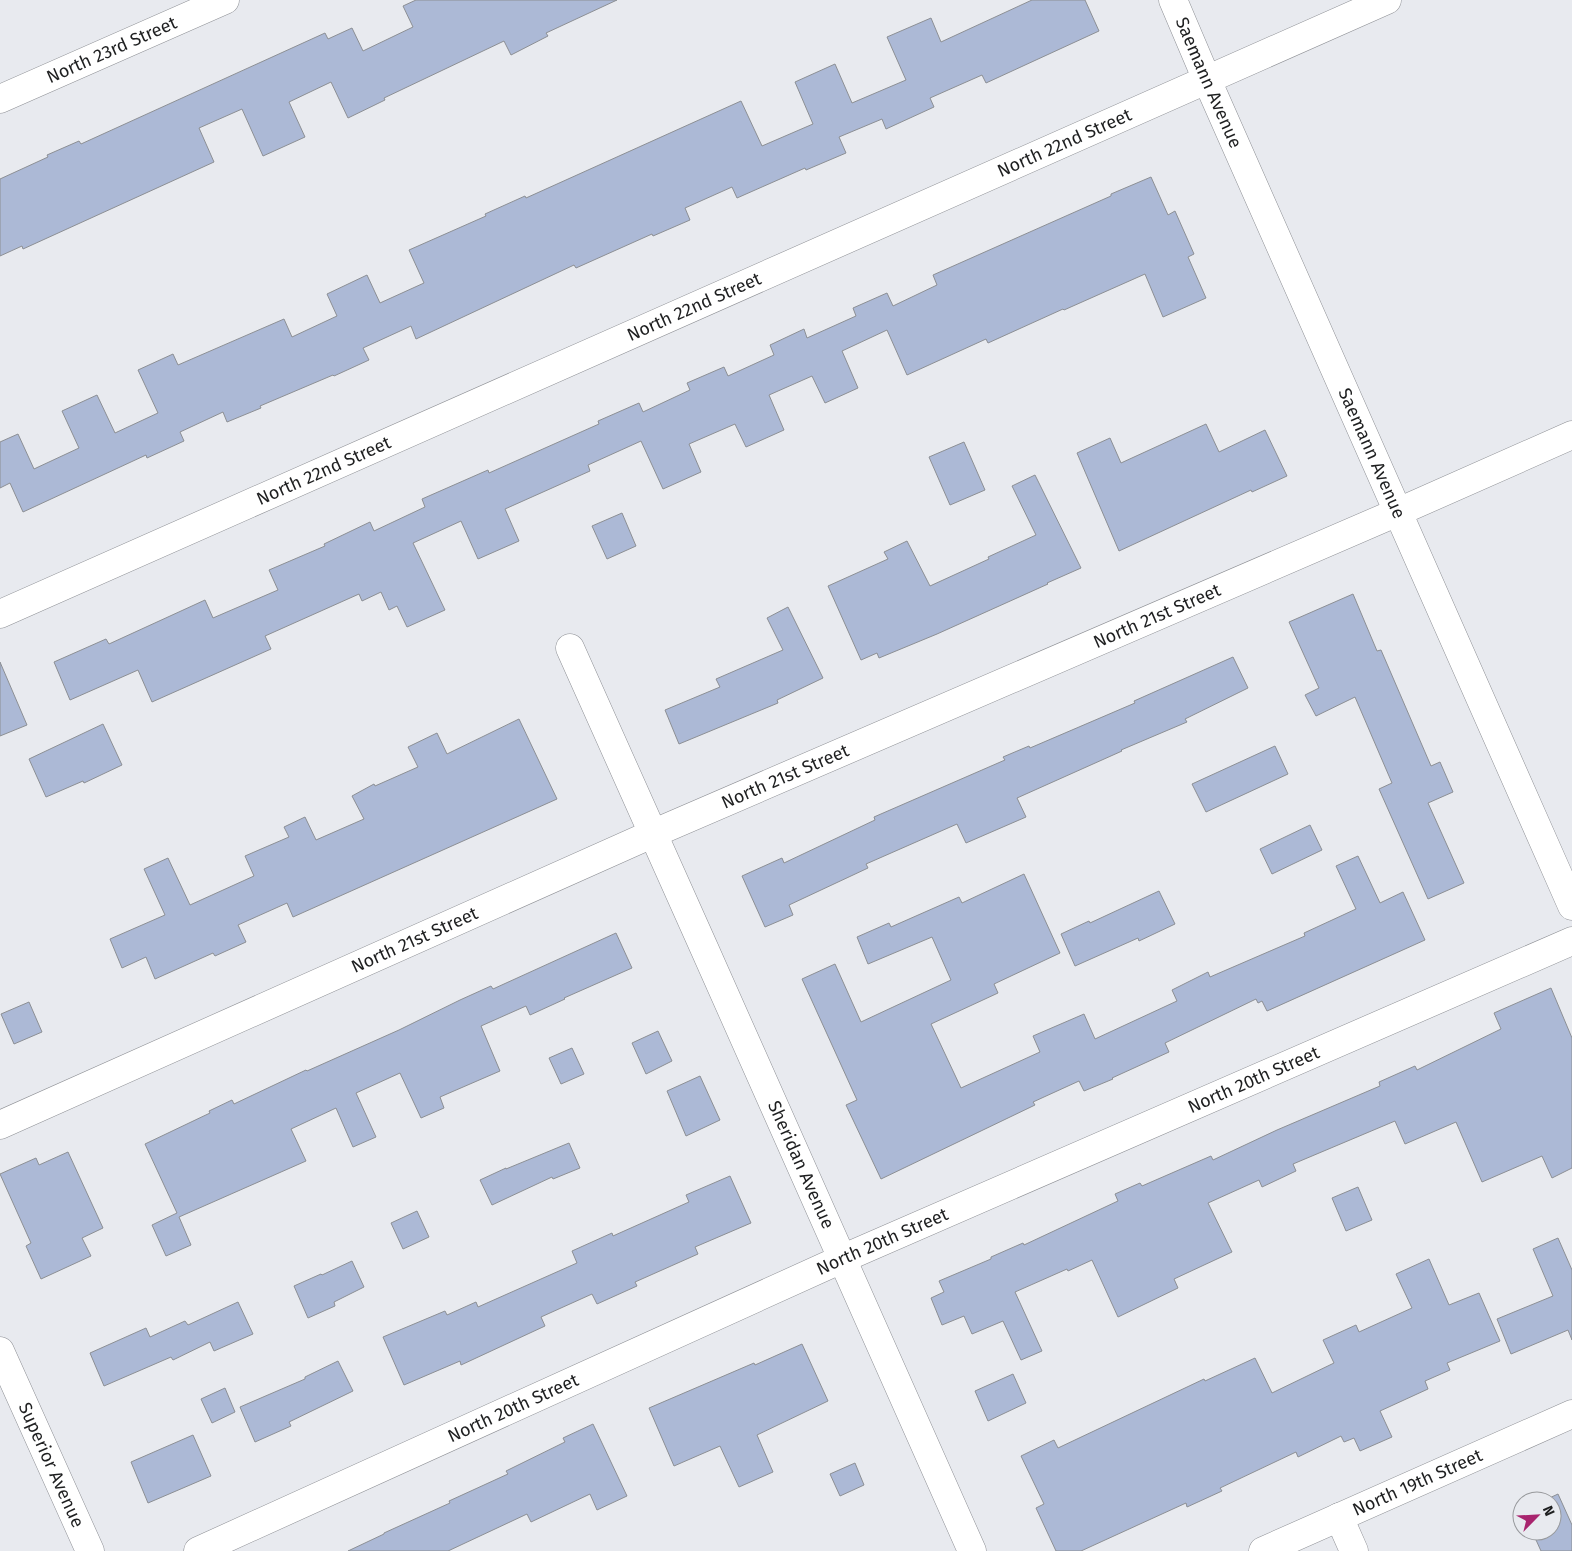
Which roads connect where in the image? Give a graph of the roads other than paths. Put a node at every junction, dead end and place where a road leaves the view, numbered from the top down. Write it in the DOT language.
graph roads {
  1 [pos="225,0"];
  2 [pos="1174,0"];
  3 [pos="1387,0"];
  4 [pos="1207,80"];
  5 [pos="0,99"];
  6 [pos="1572,435"];
  7 [pos="1398,512"];
  8 [pos="0,614"];
  9 [pos="570,648"];
  10 [pos="652,834"];
  11 [pos="1572,906"];
  12 [pos="1572,941"];
  13 [pos="0,1125"];
  14 [pos="844,1258"];
  15 [pos="0,1351"];
  16 [pos="1572,1414"];
  17 [pos="1339,1517"];
  18 [pos="90,1551"];
  19 [pos="198,1551"];
  20 [pos="972,1551"];
  21 [pos="1263,1551"];
  22 [pos="1354,1551"];
  1 -- 5 [label="street, North 23rd Street"];
  2 -- 4 [label="street, Saemann Avenue"];
  3 -- 4 [label="street, North 22nd Street"];
  4 -- 7 [label="street, Saemann Avenue"];
  4 -- 8 [label="street, North 22nd Street"];
  6 -- 7 [label="street, North 21st Street"];
  7 -- 10 [label="street, North 21st Street"];
  7 -- 11 [label="street, Saemann Avenue"];
  9 -- 10 [label="street, Sheridan Avenue"];
  10 -- 13 [label="street, North 21st Street"];
  10 -- 14 [label="street, Sheridan Avenue"];
  12 -- 14 [label="street, North 20th Street"];
  14 -- 19 [label="street, North 20th Street"];
  14 -- 20 [label="street, Sheridan Avenue"];
  15 -- 18 [label="street, Superior Avenue"];
  16 -- 17 [label="street, North 19th Street"];
  17 -- 21 [label="street, North 19th Street"];
  17 -- 22 [label="street"];
}
